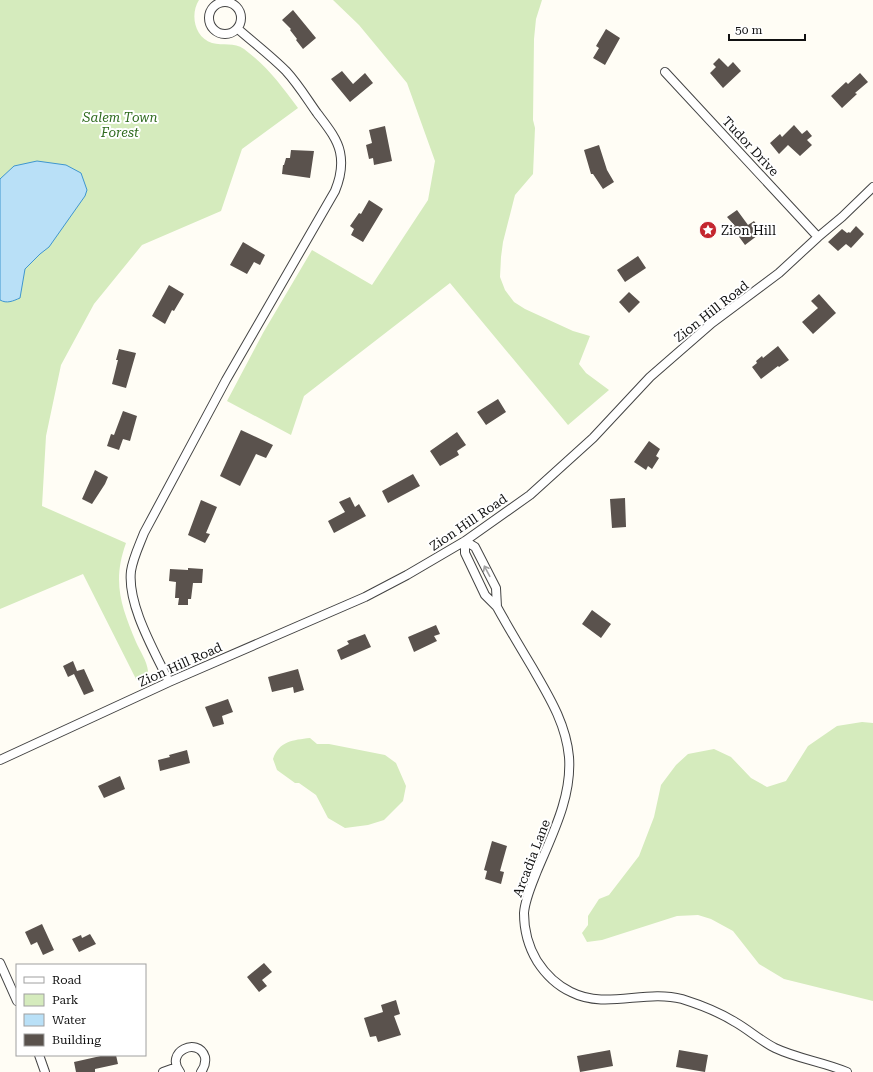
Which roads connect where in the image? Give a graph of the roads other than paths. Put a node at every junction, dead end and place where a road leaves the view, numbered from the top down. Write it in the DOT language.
graph roads {
  1 [pos="238,29"];
  2 [pos="665,72"];
  3 [pos="873,187"];
  4 [pos="818,237"];
  5 [pos="465,541"];
  6 [pos="496,607"];
  7 [pos="169,682"];
  8 [pos="0,760"];
  9 [pos="0,963"];
  10 [pos="16,999"];
  11 [pos="39,1056"];
  12 [pos="178,1069"];
  13 [pos="44,1072"];
  14 [pos="163,1072"];
  15 [pos="201,1072"];
  16 [pos="847,1072"];
  1 -- 1 [label="street"];
  1 -- 7 [label="street"];
  2 -- 4 [label="street, Tudor Drive"];
  3 -- 4 [label="street, Zion Hill Road"];
  4 -- 5 [label="street, Zion Hill Road"];
  5 -- 6 [label="street, Arcadia Lane"];
  6 -- 5 [label="street, Arcadia Lane, one-way"];
  5 -- 7 [label="street, Zion Hill Road"];
  6 -- 16 [label="street, Arcadia Lane"];
  7 -- 8 [label="street, Zion Hill Road"];
  9 -- 10 [label="street"];
  11 -- 13 [label="street"];
  12 -- 14 [label="street"];
  12 -- 15 [label="street"];
}
